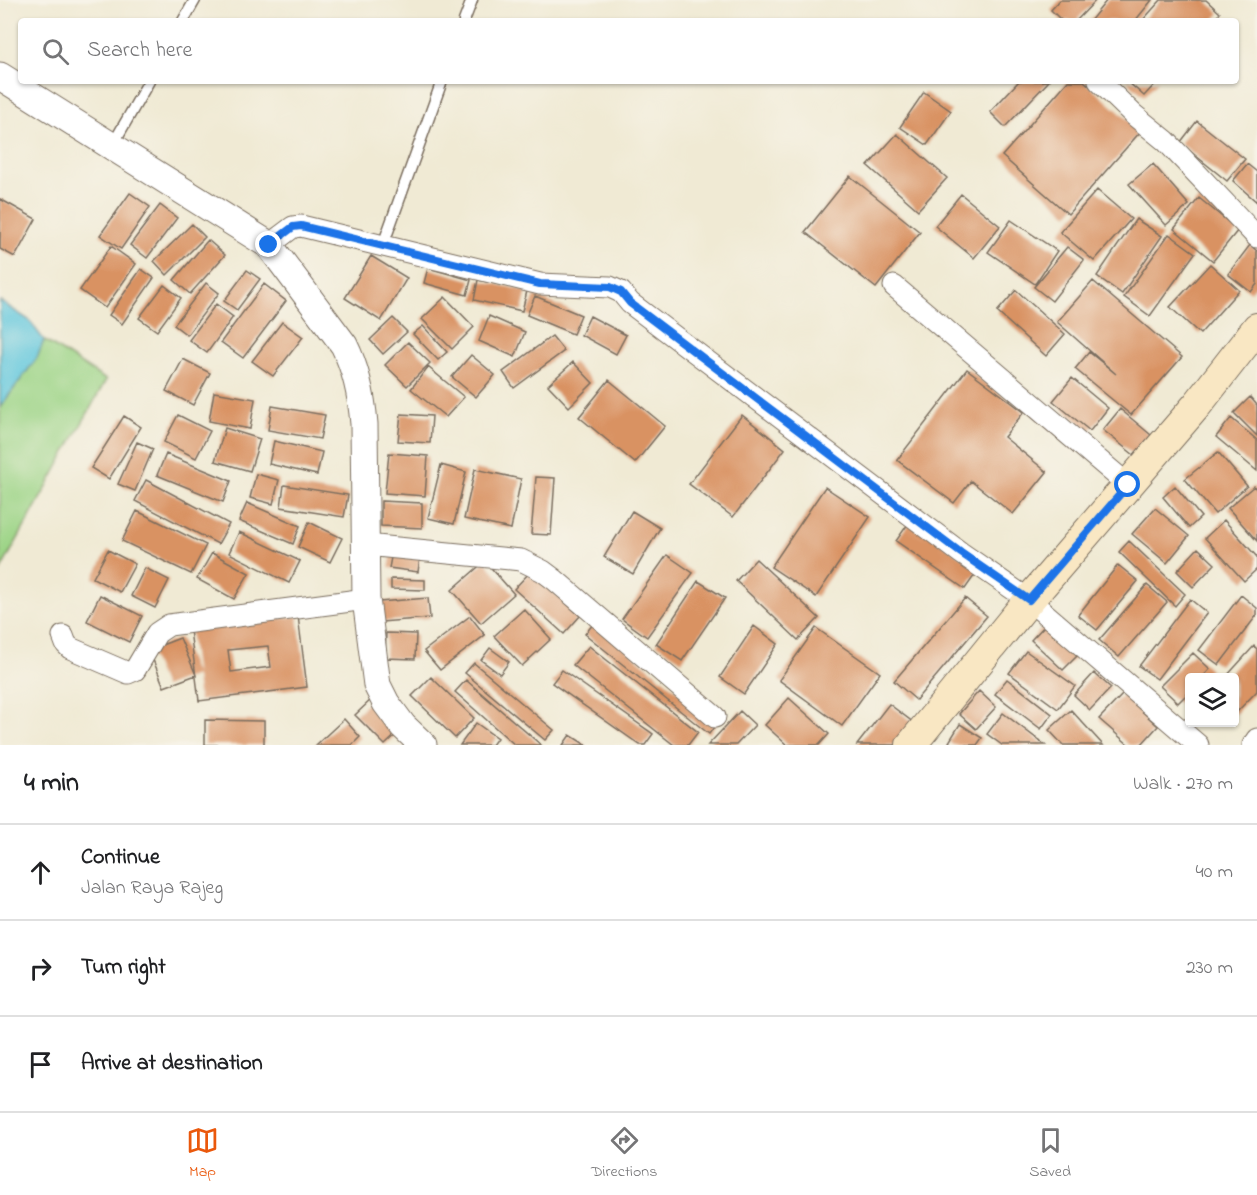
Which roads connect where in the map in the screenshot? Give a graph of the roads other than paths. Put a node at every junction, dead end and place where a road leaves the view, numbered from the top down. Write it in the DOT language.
graph roads {
  1 [pos="195,0"];
  2 [pos="472,0"];
  3 [pos="185,18"];
  4 [pos="465,18"];
  5 [pos="0,76"];
  6 [pos="147,84"];
  7 [pos="441,84"];
  8 [pos="1102,84"];
  9 [pos="112,146"];
  10 [pos="1257,237"];
  11 [pos="269,245"];
  12 [pos="383,245"];
  13 [pos="894,286"];
  14 [pos="1257,328"];
  15 [pos="1128,485"];
  16 [pos="366,545"];
  17 [pos="366,599"];
  18 [pos="1029,600"];
  19 [pos="63,636"];
  20 [pos="715,717"];
  21 [pos="1257,739"];
  22 [pos="1186,741"];
  23 [pos="423,745"];
  24 [pos="911,745"];
  25 [pos="1253,745"];
  1 -- 3 [label="lane"];
  2 -- 4 [label="lane"];
  5 -- 9 [label="street"];
  6 -- 9 [label="lane"];
  7 -- 12 [label="lane"];
  8 -- 10 [label="street"];
  9 -- 11 [label="street"];
  11 -- 12 [label="street"];
  11 -- 16 [label="street"];
  12 -- 18 [label="street"];
  13 -- 15 [label="street"];
  14 -- 15 [label="main road"];
  15 -- 18 [label="main road"];
  16 -- 17 [label="street"];
  16 -- 20 [label="street"];
  17 -- 19 [label="street"];
  17 -- 23 [label="street"];
  18 -- 22 [label="street"];
  18 -- 24 [label="main road"];
  21 -- 25 [label="street"];
}
